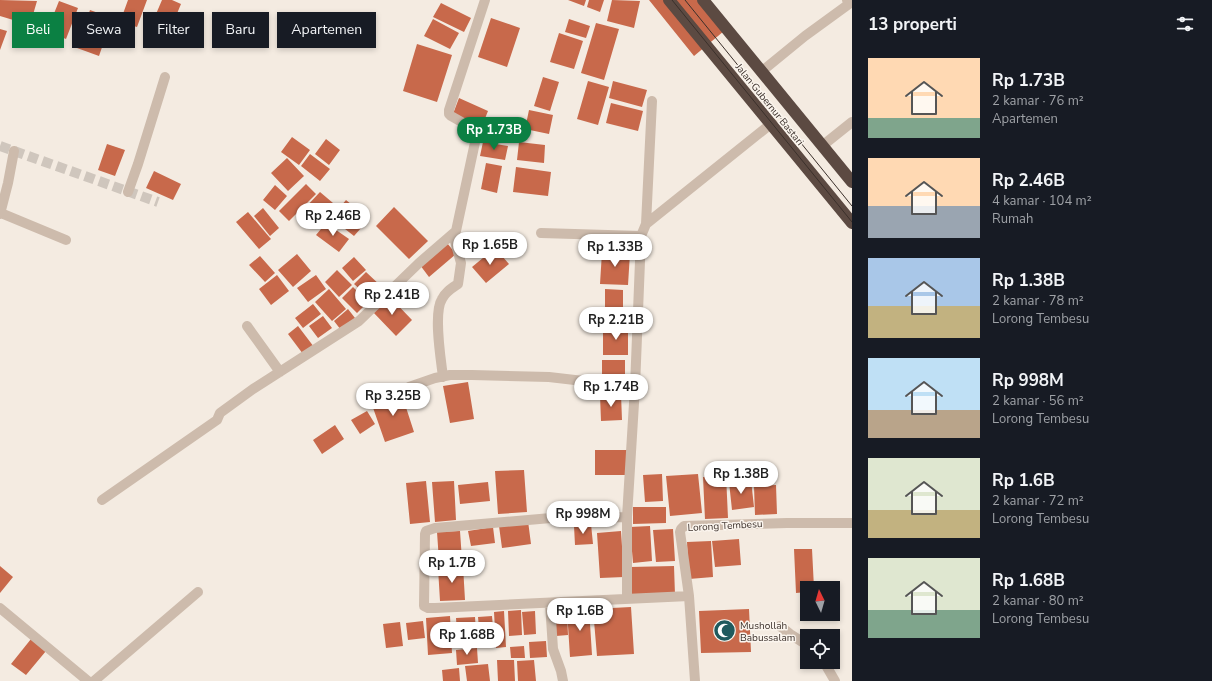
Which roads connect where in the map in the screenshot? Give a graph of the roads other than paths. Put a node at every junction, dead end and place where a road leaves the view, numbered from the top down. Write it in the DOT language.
graph roads {
  1 [pos="485,0"];
  2 [pos="669,0"];
  3 [pos="703,0"];
  4 [pos="847,0"];
  5 [pos="761,72"];
  6 [pos="165,77"];
  7 [pos="652,102"];
  8 [pos="852,122"];
  9 [pos="772,124"];
  10 [pos="822,146"];
  11 [pos="14,151"];
  12 [pos="852,182"];
  13 [pos="128,192"];
  14 [pos="0,213"];
  15 [pos="852,223"];
  16 [pos="646,224"];
  17 [pos="541,233"];
  18 [pos="453,234"];
  19 [pos="641,236"];
  20 [pos="66,240"];
  21 [pos="247,326"];
  22 [pos="280,372"];
  23 [pos="443,376"];
  24 [pos="409,387"];
  25 [pos="635,387"];
  26 [pos="102,500"];
  27 [pos="627,517"];
  28 [pos="852,523"];
  29 [pos="198,592"];
  30 [pos="689,596"];
  31 [pos="627,599"];
  32 [pos="550,603"];
  33 [pos="0,608"];
  34 [pos="780,626"];
  35 [pos="800,640"];
  36 [pos="828,669"];
  37 [pos="88,681"];
  38 [pos="94,681"];
  39 [pos="563,681"];
  40 [pos="695,681"];
  41 [pos="835,681"];
  1 -- 18 [label="street"];
  2 -- 9 [label="highway, Jalan Gubernur Bastari"];
  3 -- 5 [label="highway, Jalan Gubernur Bastari"];
  4 -- 5 [label="street"];
  5 -- 10 [label="highway, Jalan Gubernur Bastari"];
  6 -- 13 [label="street"];
  7 -- 16 [label="street"];
  8 -- 10 [label="street"];
  9 -- 15 [label="highway, Jalan Gubernur Bastari"];
  9 -- 16 [label="street"];
  10 -- 12 [label="highway, Jalan Gubernur Bastari"];
  11 -- 14 [label="street"];
  14 -- 20 [label="street"];
  16 -- 19 [label="street"];
  17 -- 19 [label="street"];
  18 -- 22 [label="street"];
  18 -- 23 [label="street"];
  19 -- 25 [label="street"];
  21 -- 22 [label="street"];
  22 -- 26 [label="street"];
  23 -- 24 [label="street"];
  23 -- 25 [label="street"];
  25 -- 27 [label="street"];
  27 -- 31 [label="street"];
  27 -- 32 [label="street"];
  28 -- 30 [label="street, Lorong Tembesu"];
  29 -- 38 [label="street"];
  30 -- 31 [label="street"];
  30 -- 40 [label="street"];
  31 -- 32 [label="street"];
  32 -- 39 [label="street"];
  33 -- 37 [label="street"];
  34 -- 35 [label="street"];
  36 -- 41 [label="street"];
}
